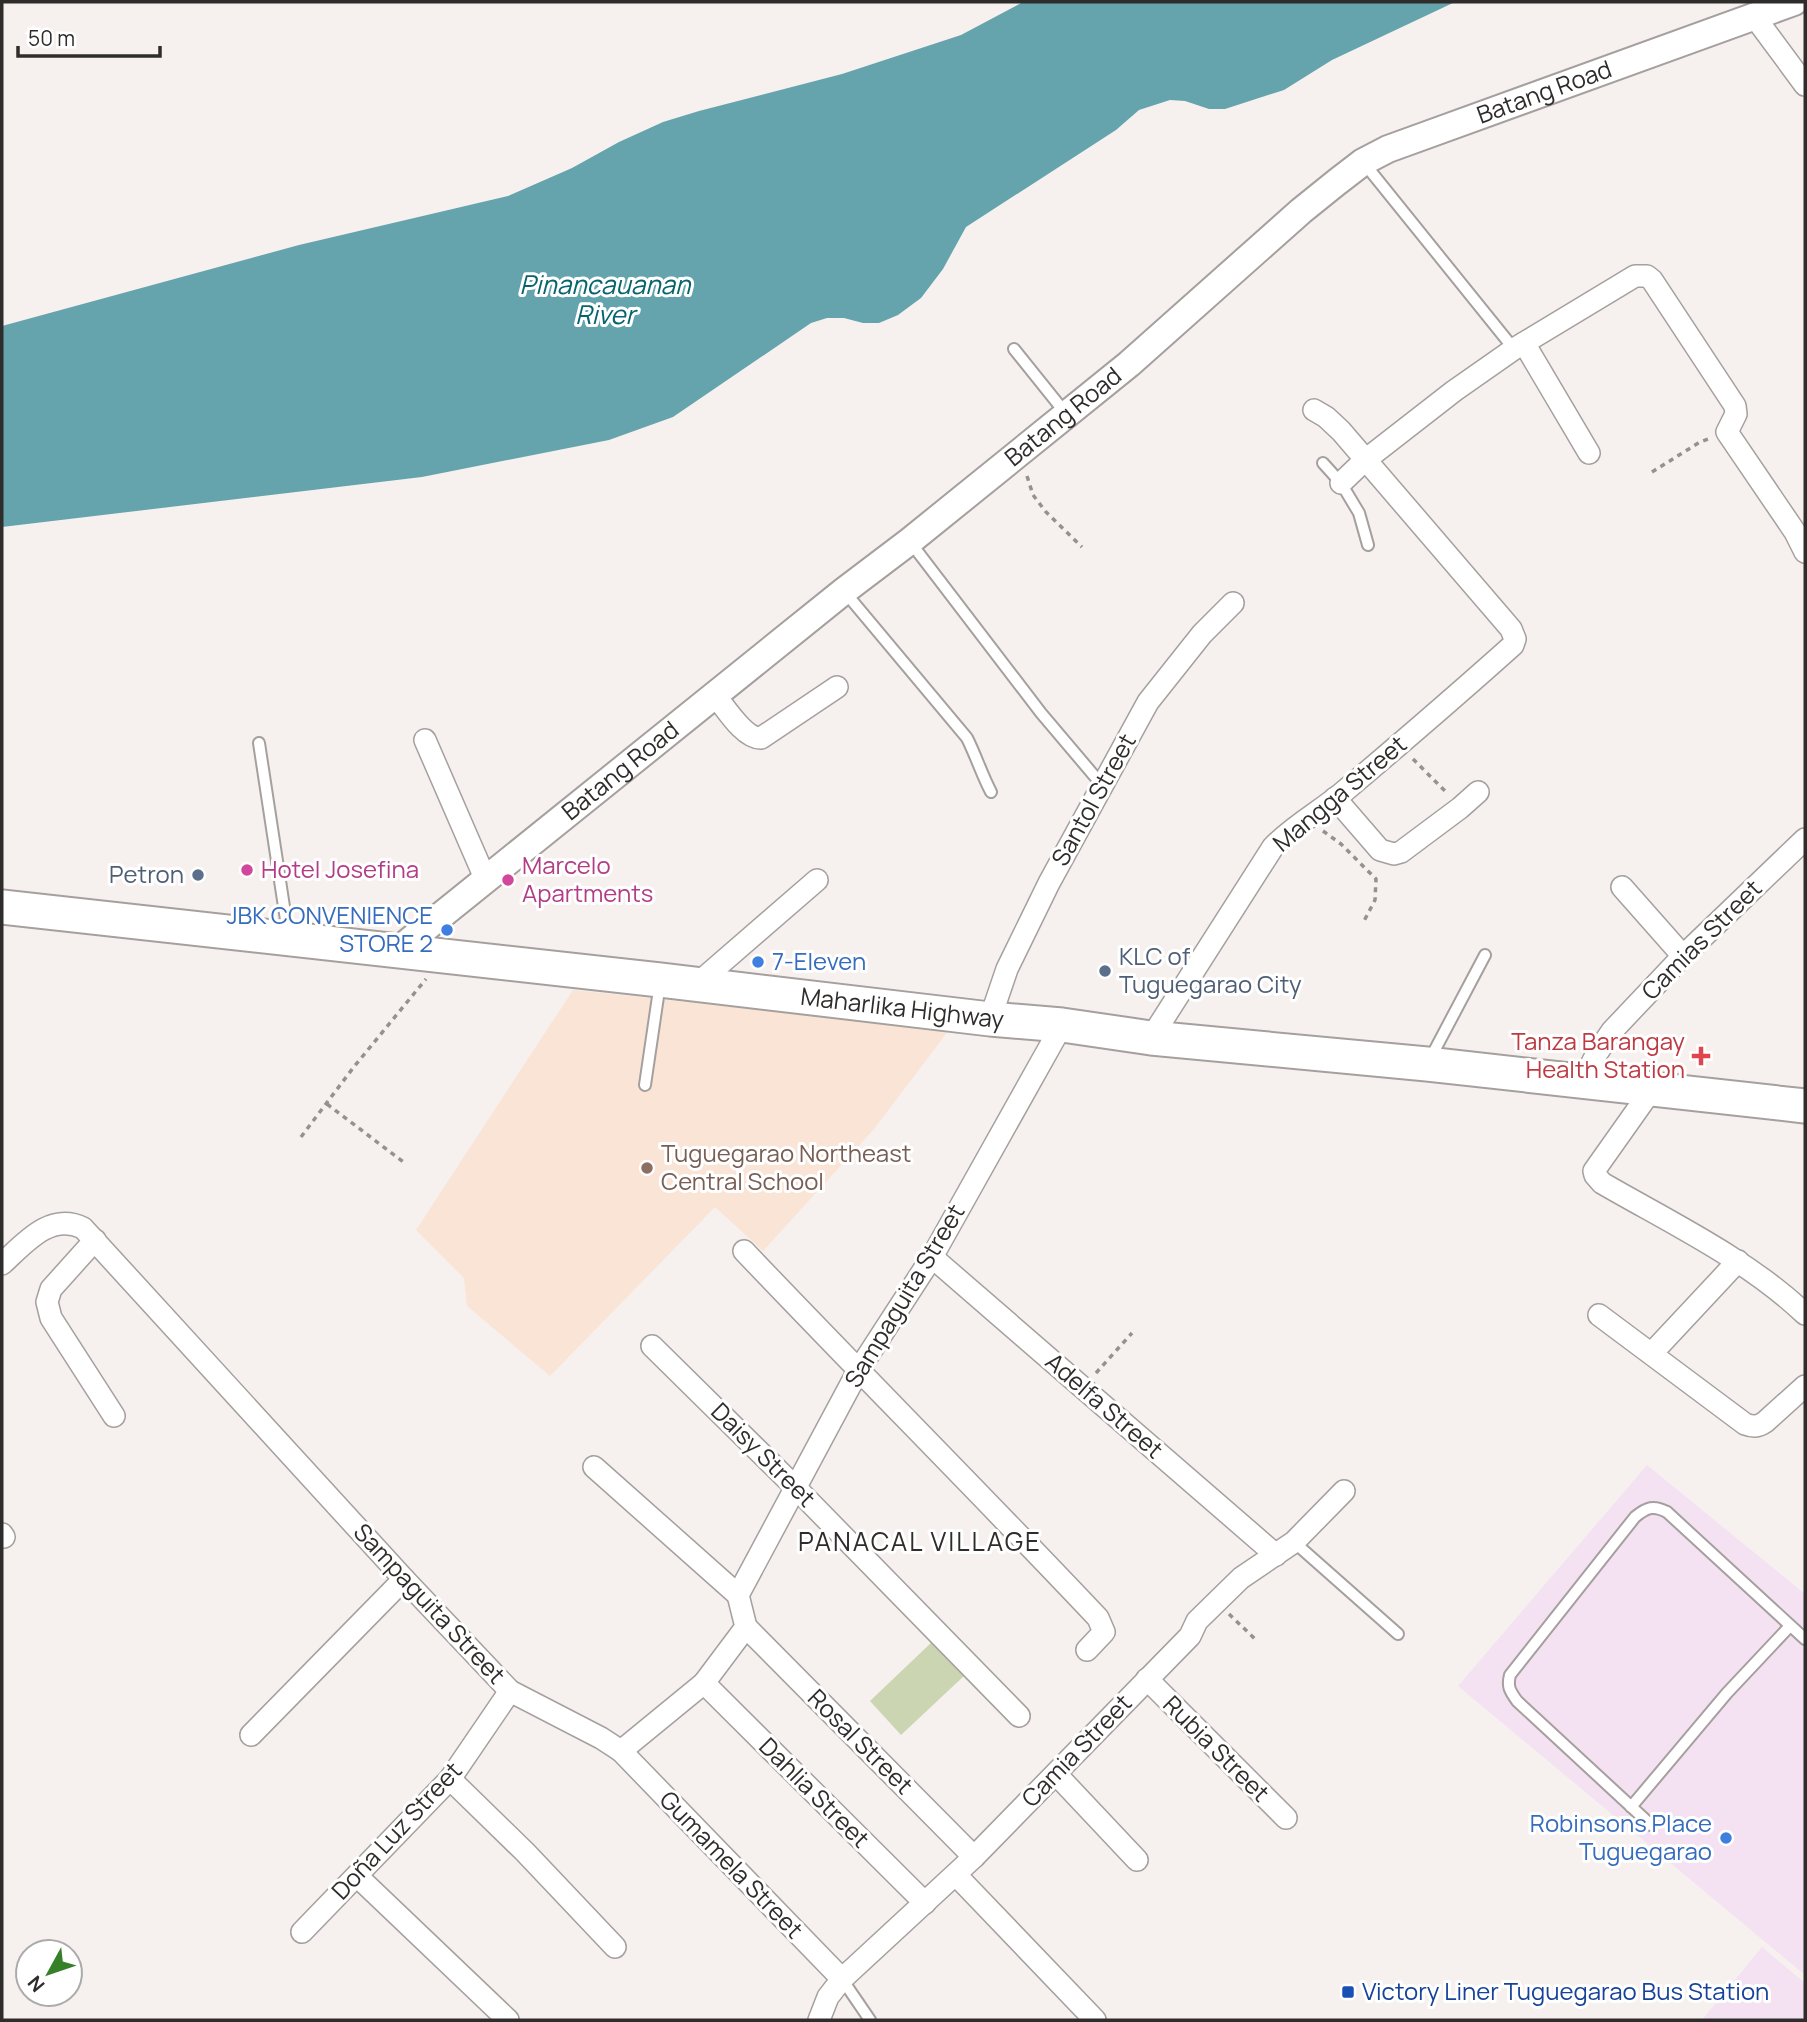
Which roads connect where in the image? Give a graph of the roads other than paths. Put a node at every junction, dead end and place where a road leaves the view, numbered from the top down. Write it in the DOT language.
graph roads {
  1 [pos="1794,2"];
  2 [pos="1754,16"];
  3 [pos="1805,85"];
  4 [pos="1363,162"];
  5 [pos="1519,346"];
  6 [pos="1014,349"];
  7 [pos="1314,410"];
  8 [pos="1067,415"];
  9 [pos="1589,453"];
  10 [pos="1364,461"];
  11 [pos="1323,463"];
  12 [pos="1341,483"];
  13 [pos="910,541"];
  14 [pos="1368,545"];
  15 [pos="1805,552"];
  16 [pos="844,591"];
  17 [pos="1233,603"];
  18 [pos="837,687"];
  19 [pos="715,695"];
  20 [pos="425,740"];
  21 [pos="259,743"];
  22 [pos="1102,785"];
  23 [pos="991,792"];
  24 [pos="1478,792"];
  25 [pos="1335,799"];
  26 [pos="1805,839"];
  27 [pos="485,878"];
  28 [pos="817,880"];
  29 [pos="1622,887"];
  30 [pos="2,907"];
  31 [pos="289,940"];
  32 [pos="397,951"];
  33 [pos="1485,955"];
  34 [pos="1683,956"];
  35 [pos="660,980"];
  36 [pos="697,984"];
  37 [pos="990,1019"];
  38 [pos="1062,1025"];
  39 [pos="1151,1038"];
  40 [pos="1427,1064"];
  41 [pos="1583,1081"];
  42 [pos="645,1084"];
  43 [pos="1652,1089"];
  44 [pos="1805,1106"];
  45 [pos="95,1241"];
  46 [pos="744,1251"];
  47 [pos="932,1257"];
  48 [pos="1738,1261"];
  49 [pos="2,1264"];
  50 [pos="1805,1314"];
  51 [pos="1599,1315"];
  52 [pos="652,1346"];
  53 [pos="1652,1353"];
  54 [pos="858,1371"];
  55 [pos="1805,1385"];
  56 [pos="114,1416"];
  57 [pos="594,1467"];
  58 [pos="795,1487"];
  59 [pos="1344,1490"];
  60 [pos="1294,1542"];
  61 [pos="1276,1555"];
  62 [pos="404,1579"];
  63 [pos="738,1595"];
  64 [pos="1790,1626"];
  65 [pos="746,1627"];
  66 [pos="1398,1634"];
  67 [pos="1805,1639"];
  68 [pos="1087,1650"];
  69 [pos="1147,1679"];
  70 [pos="704,1683"];
  71 [pos="510,1691"];
  72 [pos="1019,1716"];
  73 [pos="251,1735"];
  74 [pos="621,1751"];
  75 [pos="1056,1774"];
  76 [pos="450,1779"];
  77 [pos="1631,1807"];
  78 [pos="1286,1818"];
  79 [pos="1651,1825"];
  80 [pos="974,1857"];
  81 [pos="1137,1860"];
  82 [pos="956,1875"];
  83 [pos="357,1876"];
  84 [pos="925,1903"];
  85 [pos="302,1932"];
  86 [pos="615,1947"];
  87 [pos="842,1979"];
  88 [pos="508,2020"];
  89 [pos="819,2020"];
  90 [pos="870,2020"];
  91 [pos="1095,2020"];
  1 -- 2 [label="street, Batang Road"];
  2 -- 3 [label="street"];
  2 -- 4 [label="street, Batang Road"];
  4 -- 5 [label="lane"];
  4 -- 8 [label="street, Batang Road"];
  5 -- 9 [label="street"];
  5 -- 10 [label="street"];
  5 -- 15 [label="street"];
  6 -- 8 [label="lane"];
  7 -- 10 [label="street"];
  8 -- 13 [label="street, Batang Road"];
  10 -- 12 [label="street"];
  10 -- 25 [label="street, Mangga Street"];
  11 -- 12 [label="lane"];
  12 -- 14 [label="lane"];
  13 -- 16 [label="street, Batang Road"];
  13 -- 22 [label="lane"];
  16 -- 19 [label="street, Batang Road"];
  16 -- 23 [label="lane"];
  17 -- 22 [label="street, Santol Street"];
  18 -- 19 [label="street"];
  19 -- 27 [label="street, Batang Road"];
  20 -- 27 [label="street"];
  21 -- 31 [label="lane"];
  22 -- 37 [label="street, Santol Street"];
  24 -- 25 [label="street"];
  25 -- 39 [label="street, Mangga Street"];
  26 -- 34 [label="street, Camias Street"];
  27 -- 32 [label="street, Batang Road"];
  28 -- 36 [label="street"];
  29 -- 34 [label="street"];
  30 -- 31 [label="main road, Maharlika Highway"];
  31 -- 32 [label="main road, Maharlika Highway"];
  32 -- 35 [label="main road, Maharlika Highway"];
  33 -- 40 [label="lane"];
  34 -- 41 [label="street, Camias Street"];
  35 -- 36 [label="main road, Maharlika Highway"];
  35 -- 42 [label="lane"];
  36 -- 37 [label="main road, Maharlika Highway"];
  37 -- 38 [label="main road, Maharlika Highway"];
  38 -- 39 [label="main road, Maharlika Highway"];
  38 -- 47 [label="street, Sampaguita Street"];
  39 -- 40 [label="main road, Maharlika Highway"];
  40 -- 41 [label="main road, Maharlika Highway"];
  41 -- 43 [label="main road, Maharlika Highway"];
  43 -- 44 [label="main road, Maharlika Highway"];
  43 -- 48 [label="street"];
  45 -- 49 [label="street, Sampaguita Street"];
  45 -- 56 [label="street"];
  45 -- 62 [label="street, Sampaguita Street"];
  46 -- 54 [label="street"];
  47 -- 54 [label="street, Sampaguita Street"];
  47 -- 61 [label="street, Adelfa Street"];
  48 -- 50 [label="street"];
  48 -- 53 [label="street"];
  51 -- 53 [label="street"];
  52 -- 58 [label="street, Daisy Street"];
  53 -- 55 [label="street"];
  54 -- 58 [label="street, Sampaguita Street"];
  54 -- 68 [label="street"];
  57 -- 63 [label="street"];
  58 -- 63 [label="street, Sampaguita Street"];
  58 -- 72 [label="street, Daisy Street"];
  59 -- 60 [label="street, Camia Street"];
  60 -- 61 [label="street, Camia Street"];
  60 -- 66 [label="lane"];
  61 -- 69 [label="street, Camia Street"];
  62 -- 71 [label="street, Sampaguita Street"];
  62 -- 73 [label="street"];
  63 -- 65 [label="street"];
  64 -- 67 [label="lane"];
  64 -- 77 [label="lane"];
  64 -- 77 [label="lane"];
  65 -- 70 [label="street"];
  65 -- 80 [label="street, Rosal Street"];
  69 -- 75 [label="street, Camia Street"];
  69 -- 78 [label="street, Rubia Street"];
  70 -- 74 [label="street"];
  70 -- 84 [label="street, Dahlia Street"];
  71 -- 74 [label="street, Sampaguita Street"];
  71 -- 76 [label="street, Doña Luz Street"];
  74 -- 87 [label="street, Gumamela Street"];
  75 -- 80 [label="street, Camia Street"];
  75 -- 81 [label="street"];
  76 -- 83 [label="street, Doña Luz Street"];
  76 -- 86 [label="street"];
  77 -- 79 [label="lane"];
  80 -- 82 [label="street, Camia Street"];
  82 -- 84 [label="street, Camia Street"];
  82 -- 91 [label="street"];
  83 -- 85 [label="street, Doña Luz Street"];
  83 -- 88 [label="street"];
  84 -- 87 [label="street, Camia Street"];
  87 -- 89 [label="street, Camia Street"];
  87 -- 90 [label="lane"];
}
